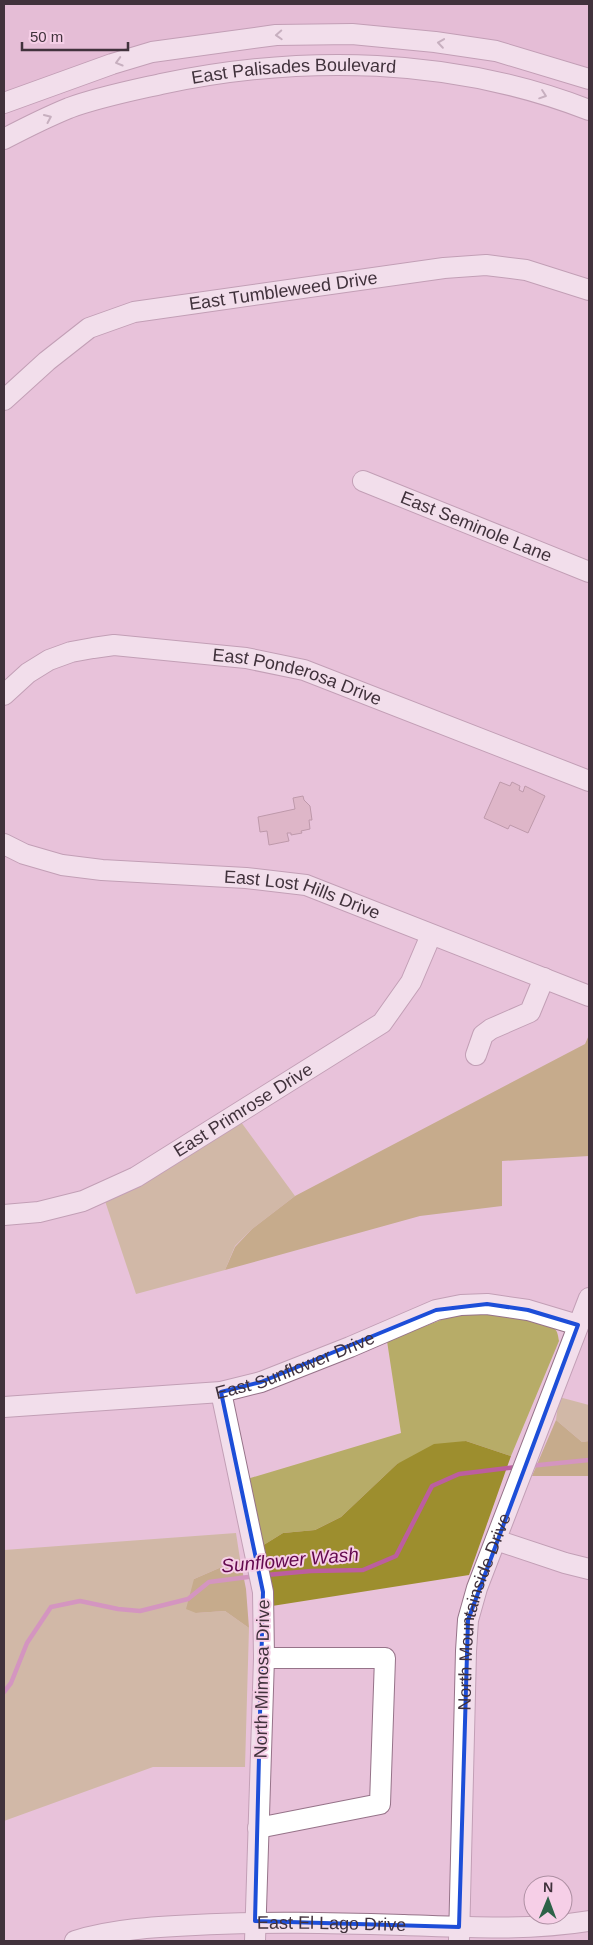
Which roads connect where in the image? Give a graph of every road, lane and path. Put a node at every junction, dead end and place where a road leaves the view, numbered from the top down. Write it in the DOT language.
graph roads {
  1 [pos="589,79"];
  2 [pos="4,103"];
  3 [pos="589,110"];
  4 [pos="4,138"];
  5 [pos="589,290"];
  6 [pos="4,400"];
  7 [pos="363,481"];
  8 [pos="589,572"];
  9 [pos="4,695"];
  10 [pos="589,781"];
  11 [pos="4,844"];
  12 [pos="431,935"];
  13 [pos="544,978"];
  14 [pos="589,996"];
  15 [pos="476,1055"];
  16 [pos="4,1216"];
  17 [pos="589,1298"];
  18 [pos="578,1325"];
  19 [pos="221,1392"];
  20 [pos="4,1407"];
  21 [pos="496,1540"];
  22 [pos="589,1569"];
  23 [pos="264,1658"];
  24 [pos="258,1828"];
  25 [pos="255,1921"];
  26 [pos="589,1921"];
  27 [pos="459,1934"];
  28 [pos="75,1941"];
  29 [pos="255,1941"];
  1 -- 2 [label="street, East Palisades Boulevard, one-way"];
  4 -- 3 [label="street, East Palisades Boulevard, one-way"];
  5 -- 6 [label="street, East Tumbleweed Drive"];
  7 -- 8 [label="street, East Seminole Lane"];
  9 -- 10 [label="street, East Ponderosa Drive"];
  11 -- 12 [label="street, East Lost Hills Drive"];
  12 -- 13 [label="street, East Lost Hills Drive"];
  12 -- 16 [label="street, East Primrose Drive"];
  13 -- 14 [label="street, East Lost Hills Drive"];
  13 -- 15 [label="street"];
  17 -- 18 [label="street, North Mountainside Drive"];
  18 -- 19 [label="street, East Sunflower Drive"];
  18 -- 21 [label="street, North Mountainside Drive"];
  19 -- 20 [label="street, East Sunflower Drive"];
  19 -- 23 [label="street, North Mimosa Drive"];
  21 -- 22 [label="street"];
  21 -- 27 [label="street, North Mountainside Drive"];
  23 -- 24 [label="street, North Mimosa Drive"];
  23 -- 24 [label="street"];
  24 -- 25 [label="street, North Mimosa Drive"];
  25 -- 27 [label="street, East El Lago Drive"];
  25 -- 28 [label="street, East El Lago Drive"];
  25 -- 29 [label="street, North Mimosa Drive"];
  26 -- 27 [label="street, East El Lago Drive"];
}
